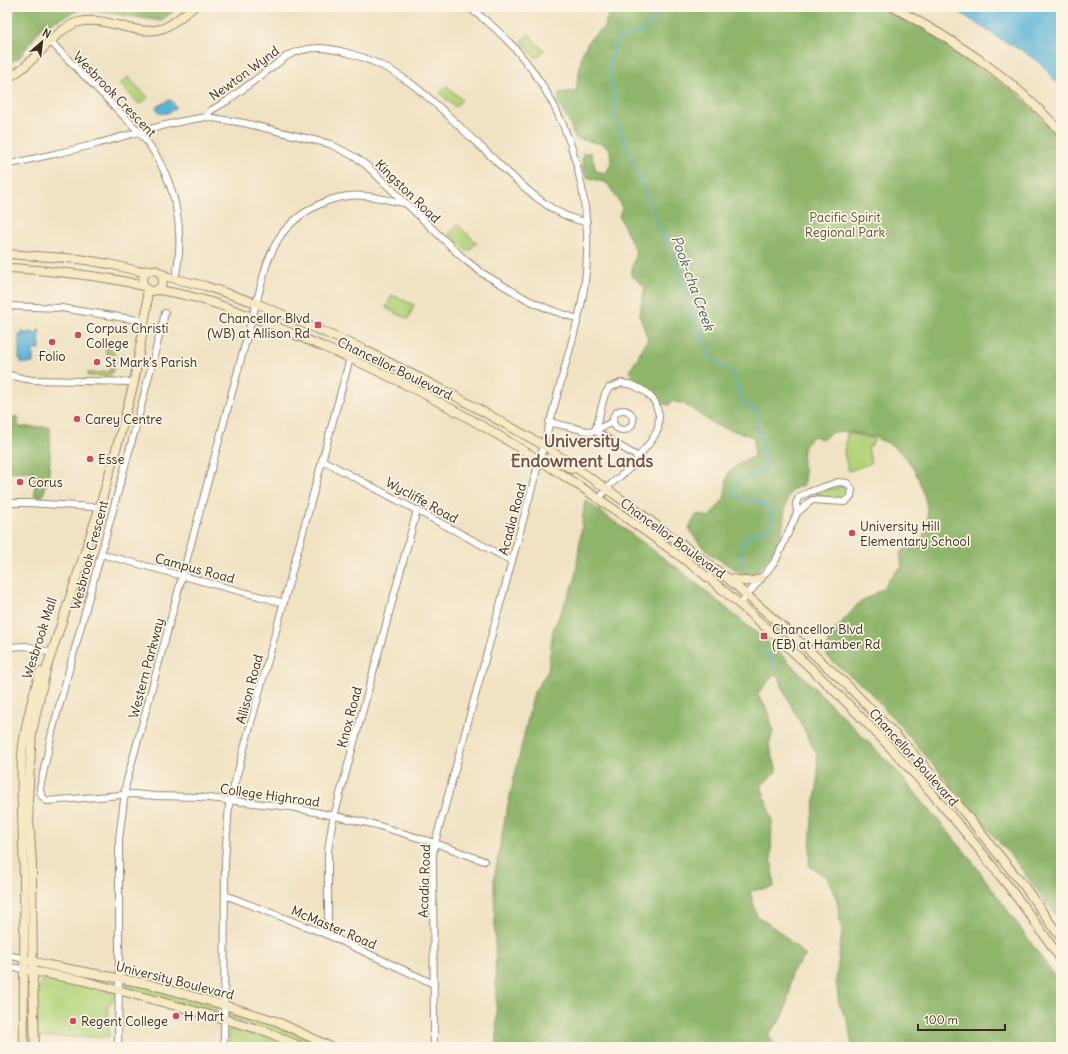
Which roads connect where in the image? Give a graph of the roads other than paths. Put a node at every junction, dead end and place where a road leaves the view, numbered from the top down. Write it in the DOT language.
graph roads {
  1 [pos="194,7"];
  2 [pos="468,7"];
  3 [pos="893,7"];
  4 [pos="51,42"];
  5 [pos="7,78"];
  6 [pos="206,117"];
  7 [pos="1061,132"];
  8 [pos="139,133"];
  9 [pos="8,166"];
  10 [pos="404,203"];
  11 [pos="587,222"];
  12 [pos="7,254"];
  13 [pos="7,268"];
  14 [pos="149,271"];
  15 [pos="161,274"];
  16 [pos="175,279"];
  17 [pos="151,290"];
  18 [pos="256,303"];
  19 [pos="7,306"];
  20 [pos="165,314"];
  21 [pos="252,317"];
  22 [pos="578,319"];
  23 [pos="144,321"];
  24 [pos="354,345"];
  25 [pos="350,358"];
  26 [pos="7,375"];
  27 [pos="134,382"];
  28 [pos="549,422"];
  29 [pos="613,422"];
  30 [pos="595,431"];
  31 [pos="543,445"];
  32 [pos="638,457"];
  33 [pos="322,460"];
  34 [pos="540,460"];
  35 [pos="590,477"];
  36 [pos="607,489"];
  37 [pos="809,492"];
  38 [pos="599,499"];
  39 [pos="812,500"];
  40 [pos="7,503"];
  41 [pos="100,506"];
  42 [pos="417,510"];
  43 [pos="797,513"];
  44 [pos="101,554"];
  45 [pos="512,561"];
  46 [pos="182,576"];
  47 [pos="726,577"];
  48 [pos="761,578"];
  49 [pos="748,595"];
  50 [pos="284,603"];
  51 [pos="740,604"];
  52 [pos="7,647"];
  53 [pos="49,652"];
  54 [pos="124,794"];
  55 [pos="230,799"];
  56 [pos="47,801"];
  57 [pos="334,815"];
  58 [pos="435,843"];
  59 [pos="484,861"];
  60 [pos="225,895"];
  61 [pos="328,935"];
  62 [pos="1061,938"];
  63 [pos="7,955"];
  64 [pos="28,960"];
  65 [pos="1061,960"];
  66 [pos="7,967"];
  67 [pos="28,970"];
  68 [pos="119,978"];
  69 [pos="434,984"];
  70 [pos="119,990"];
  71 [pos="224,1005"];
  72 [pos="224,1019"];
  73 [pos="24,1047"];
  74 [pos="35,1047"];
  75 [pos="118,1047"];
  76 [pos="224,1047"];
  77 [pos="301,1047"];
  78 [pos="332,1047"];
  79 [pos="434,1047"];
  1 -- 4 [label="main road"];
  2 -- 11 [label="street, Acadia Road"];
  3 -- 7 [label="main road"];
  4 -- 5 [label="main road"];
  4 -- 8 [label="street, Wesbrook Crescent"];
  6 -- 8 [label="street, Newton Wynd"];
  6 -- 10 [label="street, Kingston Road"];
  6 -- 11 [label="street, Newton Wynd"];
  8 -- 9 [label="street, Newton Wynd"];
  8 -- 16 [label="street, Wesbrook Crescent"];
  10 -- 18 [label="street, Western Parkway"];
  10 -- 22 [label="street, Kingston Road"];
  11 -- 22 [label="street, Acadia Road"];
  12 -- 14 [label="main road"];
  13 -- 17 [label="main road, Chancellor Boulevard"];
  14 -- 15 [label="main road"];
  14 -- 17 [label="main road"];
  15 -- 16 [label="main road, Chancellor Boulevard"];
  15 -- 17 [label="main road"];
  16 -- 18 [label="main road, Chancellor Boulevard"];
  17 -- 21 [label="main road, Chancellor Boulevard"];
  17 -- 23 [label="main road, Wesbrook Mall"];
  18 -- 21 [label="street, Western Parkway"];
  18 -- 24 [label="main road, Chancellor Boulevard"];
  19 -- 23 [label="street"];
  20 -- 44 [label="street, Wesbrook Crescent"];
  21 -- 25 [label="main road, Chancellor Boulevard"];
  21 -- 46 [label="street, Western Parkway"];
  22 -- 28 [label="street, Acadia Road"];
  23 -- 27 [label="main road, Wesbrook Mall"];
  24 -- 25 [label="street, Allison Road"];
  24 -- 31 [label="main road, Chancellor Boulevard"];
  25 -- 33 [label="street, Allison Road"];
  25 -- 34 [label="main road, Chancellor Boulevard"];
  26 -- 27 [label="street"];
  27 -- 41 [label="main road, Wesbrook Mall"];
  28 -- 30 [label="street"];
  28 -- 31 [label="street, Acadia Road"];
  29 -- 30 [label="street"];
  30 -- 32 [label="street"];
  30 -- 32 [label="street"];
  31 -- 34 [label="street, Acadia Road"];
  31 -- 35 [label="main road, Chancellor Boulevard"];
  32 -- 36 [label="street"];
  33 -- 42 [label="street, Wycliffe Road"];
  33 -- 50 [label="street, Allison Road"];
  34 -- 35 [label="main road"];
  34 -- 38 [label="main road, Chancellor Boulevard"];
  34 -- 45 [label="street, Acadia Road"];
  35 -- 36 [label="main road, Chancellor Boulevard"];
  36 -- 38 [label="street"];
  36 -- 47 [label="main road, Chancellor Boulevard"];
  37 -- 39 [label="street"];
  37 -- 39 [label="street"];
  37 -- 43 [label="street"];
  38 -- 51 [label="main road, Chancellor Boulevard"];
  39 -- 43 [label="street"];
  40 -- 41 [label="street"];
  41 -- 53 [label="main road, Wesbrook Mall"];
  42 -- 45 [label="street, Wycliffe Road"];
  42 -- 57 [label="street, Knox Road"];
  43 -- 48 [label="street"];
  44 -- 46 [label="street, Campus Road"];
  44 -- 56 [label="street, Wesbrook Crescent"];
  45 -- 58 [label="street, Acadia Road"];
  46 -- 50 [label="street, Campus Road"];
  46 -- 54 [label="street, Western Parkway"];
  47 -- 48 [label="main road"];
  47 -- 49 [label="main road, Chancellor Boulevard"];
  48 -- 49 [label="street"];
  49 -- 51 [label="street"];
  49 -- 62 [label="main road, Chancellor Boulevard"];
  50 -- 55 [label="street, Allison Road"];
  51 -- 65 [label="main road, Chancellor Boulevard"];
  52 -- 53 [label="street"];
  53 -- 64 [label="main road, Wesbrook Mall"];
  54 -- 55 [label="street, College Highroad"];
  54 -- 56 [label="street, College Highroad"];
  54 -- 68 [label="street, Western Parkway"];
  55 -- 57 [label="street, College Highroad"];
  55 -- 60 [label="street, Allison Road"];
  57 -- 58 [label="street, College Highroad"];
  57 -- 61 [label="street, Knox Road"];
  58 -- 59 [label="street, College Highroad"];
  58 -- 69 [label="street, Acadia Road"];
  60 -- 61 [label="street, McMaster Road"];
  60 -- 71 [label="street, Allison Road"];
  61 -- 69 [label="street, McMaster Road"];
  63 -- 64 [label="street, University Boulevard"];
  64 -- 67 [label="main road, Wesbrook Mall"];
  64 -- 68 [label="main road, University Boulevard"];
  66 -- 67 [label="street, University Boulevard"];
  67 -- 70 [label="main road, University Boulevard"];
  67 -- 73 [label="main road, Wesbrook Mall"];
  67 -- 74 [label="main road, Wesbrook Mall"];
  68 -- 70 [label="street, Western Parkway"];
  68 -- 71 [label="main road, University Boulevard"];
  69 -- 79 [label="street, Acadia Road"];
  70 -- 72 [label="main road, University Boulevard"];
  70 -- 75 [label="street, Western Parkway"];
  71 -- 72 [label="street, Allison Road"];
  71 -- 78 [label="main road, University Boulevard"];
  72 -- 76 [label="street, Allison Road"];
  72 -- 77 [label="main road, University Boulevard"];
}
